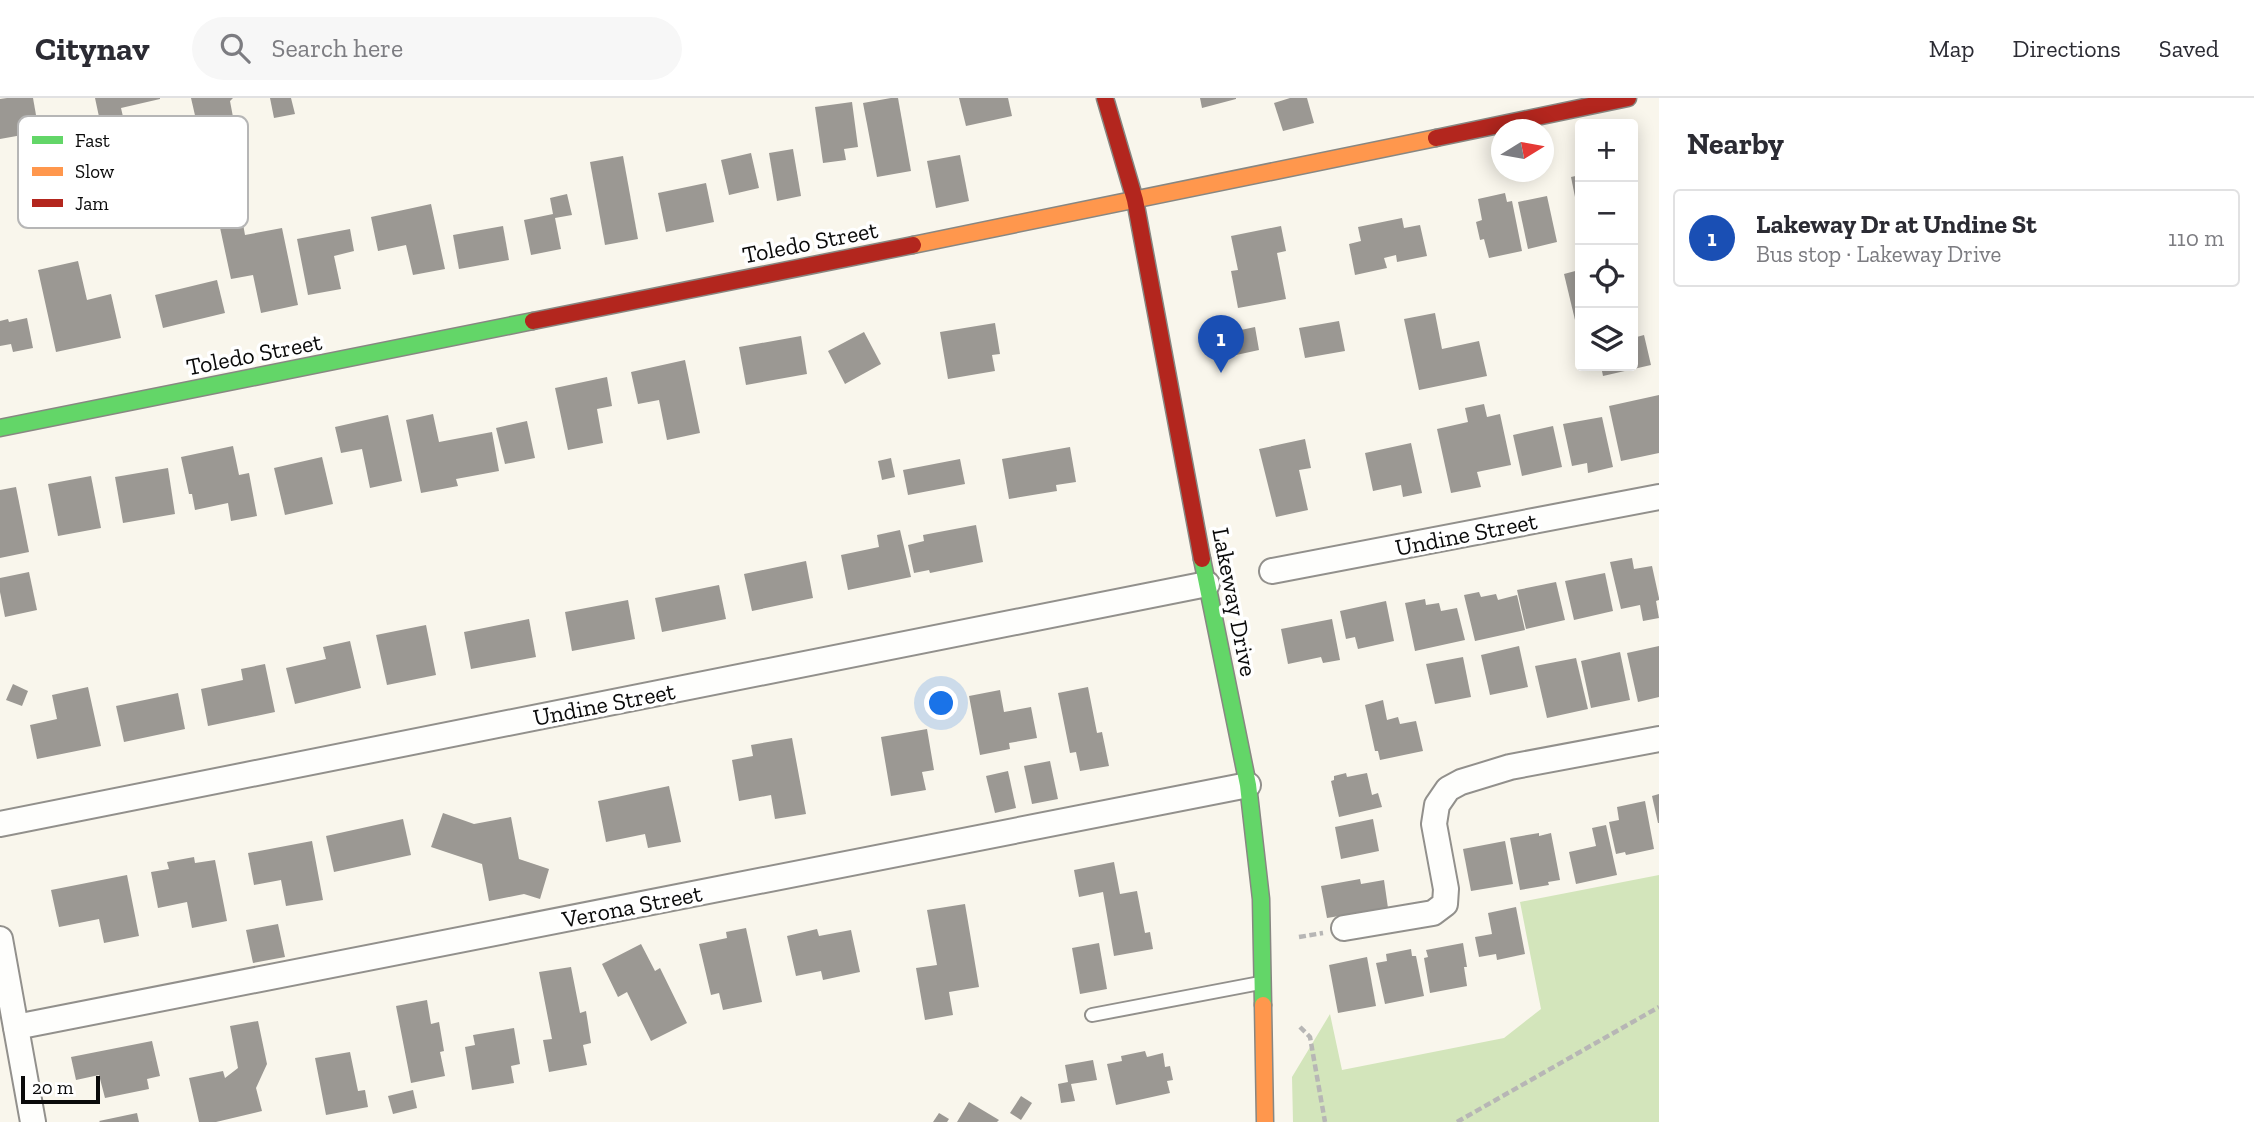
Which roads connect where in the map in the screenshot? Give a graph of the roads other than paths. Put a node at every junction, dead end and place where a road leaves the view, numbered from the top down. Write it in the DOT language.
graph roads {
  1 [pos="1105,98"];
  2 [pos="1628,98"];
  3 [pos="1135,200"];
  4 [pos="0,428"];
  5 [pos="1659,497"];
  6 [pos="1272,571"];
  7 [pos="1208,584"];
  8 [pos="1659,739"];
  9 [pos="1248,785"];
  10 [pos="0,824"];
  11 [pos="1344,928"];
  12 [pos="0,939"];
  13 [pos="1264,982"];
  14 [pos="1092,1015"];
  15 [pos="16,1027"];
  16 [pos="33,1122"];
  17 [pos="1265,1122"];
  1 -- 3 [label="street, Lakeway Drive"];
  2 -- 3 [label="street, Toledo Street"];
  3 -- 4 [label="street, Toledo Street"];
  3 -- 7 [label="street, Lakeway Drive"];
  5 -- 6 [label="street, Undine Street"];
  7 -- 9 [label="street, Lakeway Drive"];
  7 -- 10 [label="street, Undine Street"];
  8 -- 11 [label="street"];
  9 -- 13 [label="street, Lakeway Drive"];
  9 -- 15 [label="street, Verona Street"];
  12 -- 15 [label="street"];
  13 -- 14 [label="lane"];
  13 -- 17 [label="street, Lakeway Drive"];
  15 -- 16 [label="street"];
}
